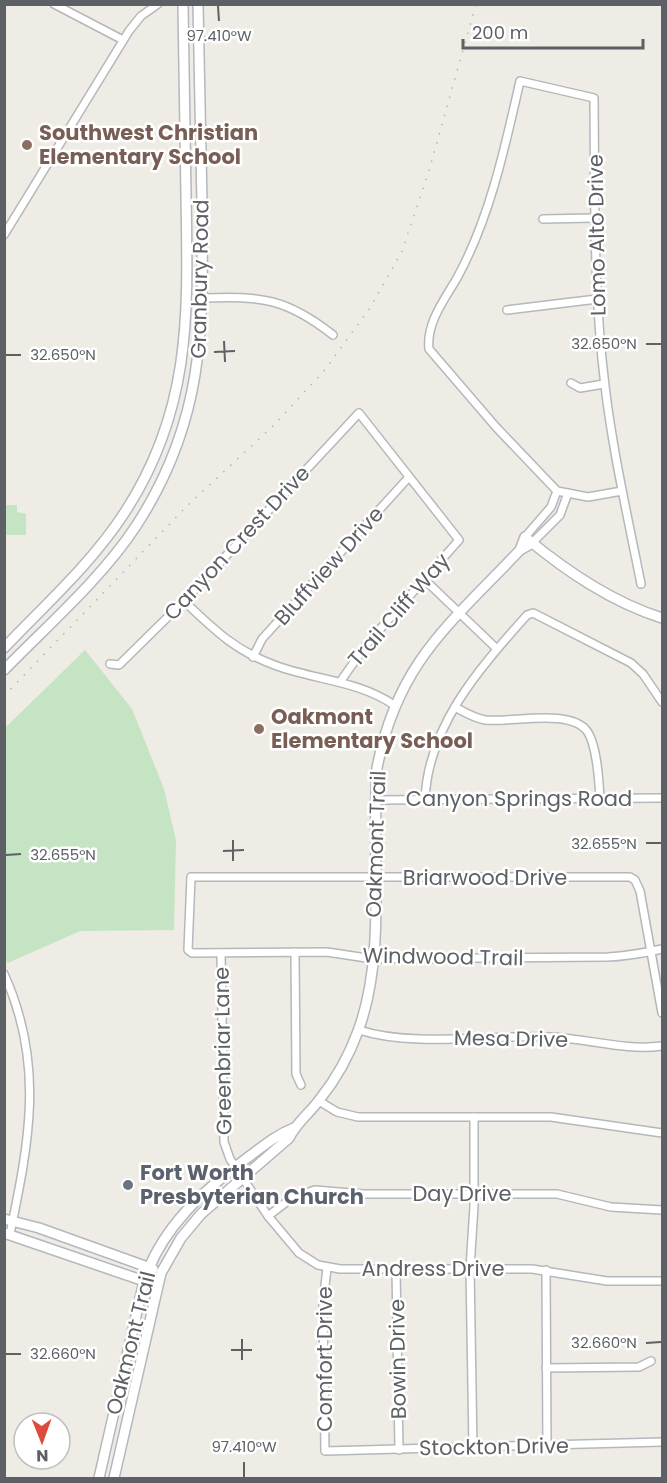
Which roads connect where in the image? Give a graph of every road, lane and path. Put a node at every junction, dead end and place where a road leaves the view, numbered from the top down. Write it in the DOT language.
graph roads {
  1 [pos="158,4"];
  2 [pos="183,4"];
  3 [pos="198,4"];
  4 [pos="56,5"];
  5 [pos="123,40"];
  6 [pos="201,137"];
  7 [pos="185,138"];
  8 [pos="595,218"];
  9 [pos="543,219"];
  10 [pos="4,235"];
  11 [pos="187,298"];
  12 [pos="203,298"];
  13 [pos="597,299"];
  14 [pos="507,310"];
  15 [pos="333,335"];
  16 [pos="570,383"];
  17 [pos="604,384"];
  18 [pos="164,436"];
  19 [pos="179,441"];
  20 [pos="409,477"];
  21 [pos="557,490"];
  22 [pos="622,491"];
  23 [pos="568,494"];
  24 [pos="529,540"];
  25 [pos="95,554"];
  26 [pos="106,563"];
  27 [pos="425,580"];
  28 [pos="641,584"];
  29 [pos="184,601"];
  30 [pos="459,614"];
  31 [pos="663,618"];
  32 [pos="4,648"];
  33 [pos="497,649"];
  34 [pos="253,657"];
  35 [pos="110,664"];
  36 [pos="4,670"];
  37 [pos="340,682"];
  38 [pos="663,702"];
  39 [pos="394,705"];
  40 [pos="455,708"];
  41 [pos="600,798"];
  42 [pos="663,798"];
  43 [pos="375,800"];
  44 [pos="425,800"];
  45 [pos="191,877"];
  46 [pos="374,878"];
  47 [pos="188,950"];
  48 [pos="663,950"];
  49 [pos="295,952"];
  50 [pos="651,952"];
  51 [pos="221,954"];
  52 [pos="373,959"];
  53 [pos="4,974"];
  54 [pos="663,1014"];
  55 [pos="358,1030"];
  56 [pos="663,1046"];
  57 [pos="301,1085"];
  58 [pos="319,1101"];
  59 [pos="474,1117"];
  60 [pos="294,1128"];
  61 [pos="663,1133"];
  62 [pos="235,1167"];
  63 [pos="243,1179"];
  64 [pos="474,1194"];
  65 [pos="663,1209"];
  66 [pos="268,1216"];
  67 [pos="8,1220"];
  68 [pos="7,1234"];
  69 [pos="149,1268"];
  70 [pos="327,1268"];
  71 [pos="396,1268"];
  72 [pos="470,1268"];
  73 [pos="546,1270"];
  74 [pos="161,1273"];
  75 [pos="144,1281"];
  76 [pos="663,1281"];
  77 [pos="156,1285"];
  78 [pos="651,1361"];
  79 [pos="546,1368"];
  80 [pos="663,1442"];
  81 [pos="547,1446"];
  82 [pos="473,1448"];
  83 [pos="106,1449"];
  84 [pos="399,1450"];
  85 [pos="325,1451"];
  86 [pos="120,1452"];
  87 [pos="99,1479"];
  88 [pos="114,1479"];
  1 -- 5 [label="street"];
  2 -- 7 [label="street, Granbury Road"];
  3 -- 6 [label="street, Granbury Road"];
  4 -- 5 [label="street"];
  5 -- 10 [label="street"];
  6 -- 7 [label="street"];
  6 -- 12 [label="street, Granbury Road"];
  7 -- 11 [label="street, Granbury Road"];
  8 -- 9 [label="street"];
  8 -- 13 [label="street, Lomo Alto Drive"];
  8 -- 21 [label="street, Lomo Alto Drive"];
  11 -- 12 [label="street"];
  11 -- 18 [label="street, Granbury Road"];
  12 -- 15 [label="street"];
  12 -- 19 [label="street, Granbury Road"];
  13 -- 14 [label="street"];
  13 -- 17 [label="street, Lomo Alto Drive"];
  16 -- 17 [label="street"];
  17 -- 22 [label="street, Lomo Alto Drive"];
  18 -- 19 [label="street"];
  18 -- 25 [label="street, Granbury Road"];
  19 -- 26 [label="street, Granbury Road"];
  20 -- 27 [label="street, Trail Cliff Way"];
  20 -- 29 [label="street, Canyon Crest Drive"];
  20 -- 34 [label="street, Bluffview Drive"];
  21 -- 23 [label="street"];
  21 -- 24 [label="street, Oakmont Trail"];
  22 -- 23 [label="street"];
  22 -- 28 [label="street, Lomo Alto Drive"];
  23 -- 24 [label="street, Oakmont Trail"];
  24 -- 30 [label="street, Oakmont Trail"];
  24 -- 31 [label="street"];
  25 -- 26 [label="street"];
  25 -- 32 [label="street, Granbury Road"];
  26 -- 36 [label="street, Granbury Road"];
  27 -- 30 [label="street"];
  27 -- 37 [label="street, Trail Cliff Way"];
  29 -- 34 [label="street"];
  29 -- 35 [label="street, Canyon Crest Drive"];
  30 -- 33 [label="street"];
  30 -- 39 [label="street, Oakmont Trail"];
  33 -- 38 [label="street"];
  33 -- 40 [label="street"];
  34 -- 37 [label="street"];
  37 -- 39 [label="street"];
  39 -- 43 [label="street, Oakmont Trail"];
  40 -- 41 [label="street"];
  40 -- 44 [label="street"];
  41 -- 42 [label="street, Canyon Springs Road"];
  41 -- 44 [label="street, Canyon Springs Road"];
  43 -- 44 [label="street, Canyon Springs Road"];
  43 -- 46 [label="street, Oakmont Trail"];
  45 -- 46 [label="street, Briarwood Drive"];
  45 -- 47 [label="street, Greenbriar Lane"];
  46 -- 50 [label="street, Briarwood Drive"];
  46 -- 52 [label="street, Oakmont Trail"];
  47 -- 51 [label="street, Windwood Trail"];
  48 -- 50 [label="street, Windwood Trail"];
  49 -- 51 [label="street, Windwood Trail"];
  49 -- 52 [label="street, Windwood Trail"];
  49 -- 57 [label="street"];
  50 -- 52 [label="street, Windwood Trail"];
  50 -- 54 [label="street"];
  51 -- 62 [label="street, Greenbriar Lane"];
  52 -- 55 [label="street, Oakmont Trail"];
  53 -- 67 [label="street"];
  55 -- 56 [label="street, Mesa Drive"];
  55 -- 58 [label="street, Oakmont Trail"];
  58 -- 59 [label="street"];
  58 -- 60 [label="street, Oakmont Trail"];
  59 -- 61 [label="street"];
  59 -- 64 [label="street"];
  60 -- 62 [label="street, Oakmont Trail"];
  60 -- 63 [label="street, Oakmont Trail"];
  62 -- 63 [label="street, Greenbriar Lane"];
  62 -- 69 [label="street, Oakmont Trail"];
  63 -- 66 [label="street, Andress Drive"];
  63 -- 74 [label="street, Oakmont Trail"];
  64 -- 65 [label="street, Day Drive"];
  64 -- 66 [label="street, Day Drive"];
  64 -- 72 [label="street"];
  66 -- 70 [label="street, Andress Drive"];
  67 -- 68 [label="street"];
  67 -- 69 [label="street"];
  68 -- 75 [label="street"];
  69 -- 74 [label="street"];
  69 -- 75 [label="street, Oakmont Trail"];
  70 -- 71 [label="street, Andress Drive"];
  70 -- 85 [label="street, Comfort Drive"];
  71 -- 72 [label="street, Andress Drive"];
  71 -- 84 [label="street, Bowin Drive"];
  72 -- 73 [label="street, Andress Drive"];
  72 -- 82 [label="street"];
  73 -- 76 [label="street, Andress Drive"];
  73 -- 79 [label="street"];
  74 -- 77 [label="street, Oakmont Trail"];
  75 -- 77 [label="street"];
  75 -- 83 [label="street, Oakmont Trail"];
  77 -- 86 [label="street, Oakmont Trail"];
  78 -- 79 [label="street"];
  79 -- 81 [label="street"];
  80 -- 81 [label="street, Stockton Drive"];
  81 -- 82 [label="street, Stockton Drive"];
  82 -- 84 [label="street, Stockton Drive"];
  83 -- 86 [label="street"];
  83 -- 87 [label="street, Oakmont Trail"];
  84 -- 85 [label="street, Stockton Drive"];
  86 -- 88 [label="street, Oakmont Trail"];
}
